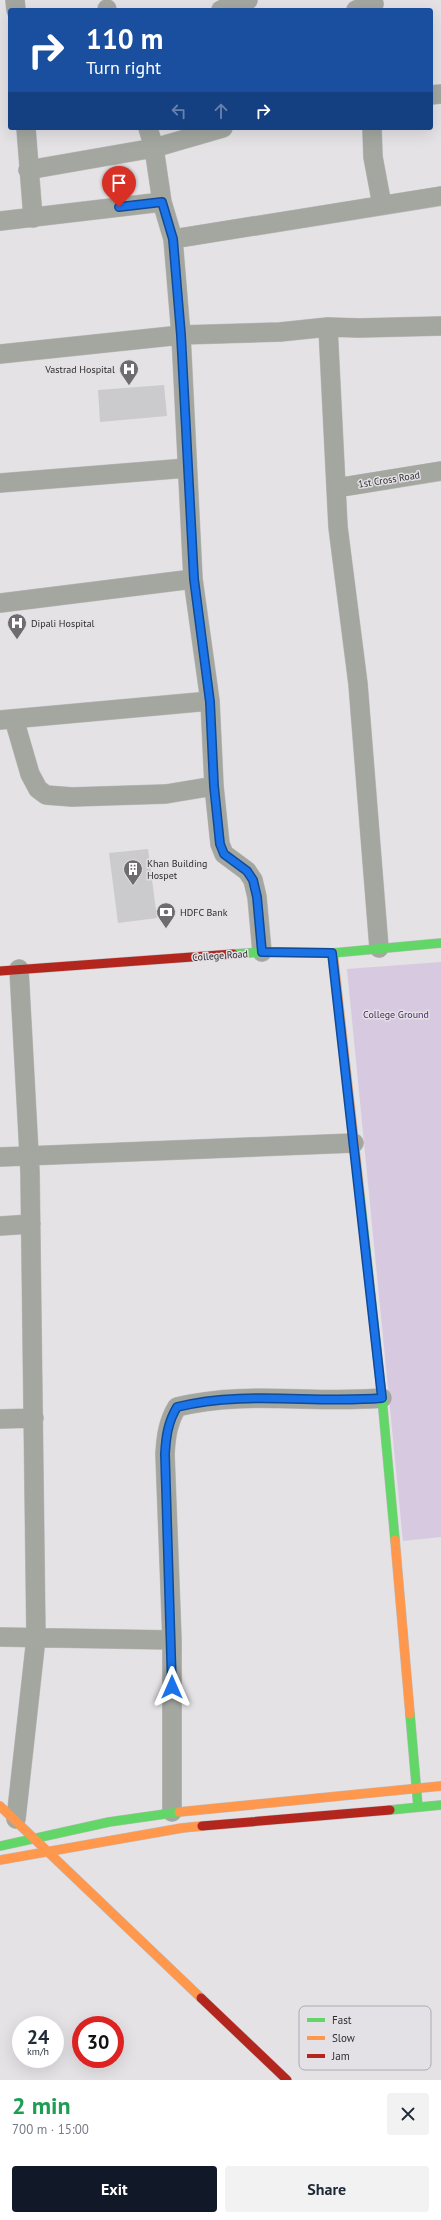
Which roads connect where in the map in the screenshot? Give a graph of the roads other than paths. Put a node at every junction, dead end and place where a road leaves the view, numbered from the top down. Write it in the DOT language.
graph roads {
  1 [pos="248,0"];
  2 [pos="227,8"];
  3 [pos="26,130"];
  4 [pos="149,130"];
  5 [pos="216,130"];
  6 [pos="372,130"];
  7 [pos="154,148"];
  8 [pos="28,170"];
  9 [pos="441,196"];
  10 [pos="162,202"];
  11 [pos="382,205"];
  12 [pos="33,218"];
  13 [pos="0,221"];
  14 [pos="173,239"];
  15 [pos="441,326"];
  16 [pos="328,327"];
  17 [pos="181,335"];
  18 [pos="0,354"];
  19 [pos="187,468"];
  20 [pos="441,471"];
  21 [pos="0,483"];
  22 [pos="336,488"];
  23 [pos="194,579"];
  24 [pos="0,603"];
  25 [pos="210,702"];
  26 [pos="7,719"];
  27 [pos="214,786"];
  28 [pos="441,944"];
  29 [pos="378,948"];
  30 [pos="262,952"];
  31 [pos="332,953"];
  32 [pos="20,969"];
  33 [pos="0,971"];
  34 [pos="354,1143"];
  35 [pos="29,1156"];
  36 [pos="0,1157"];
  37 [pos="31,1224"];
  38 [pos="0,1226"];
  39 [pos="382,1398"];
  40 [pos="34,1418"];
  41 [pos="0,1419"];
  42 [pos="0,1637"];
  43 [pos="36,1638"];
  44 [pos="172,1640"];
  45 [pos="441,1786"];
  46 [pos="417,1789"];
  47 [pos="441,1805"];
  48 [pos="0,1806"];
  49 [pos="418,1807"];
  50 [pos="172,1812"];
  51 [pos="16,1819"];
  52 [pos="32,1837"];
  53 [pos="0,1846"];
  54 [pos="49,1853"];
  55 [pos="0,1860"];
  56 [pos="287,2080"];
  1 -- 2 [label="street"];
  3 -- 8 [label="street"];
  4 -- 7 [label="street"];
  5 -- 7 [label="street"];
  6 -- 11 [label="street"];
  7 -- 8 [label="street"];
  7 -- 10 [label="street"];
  8 -- 12 [label="street"];
  9 -- 11 [label="street"];
  10 -- 12 [label="street"];
  10 -- 14 [label="street"];
  11 -- 14 [label="street"];
  12 -- 13 [label="street"];
  14 -- 17 [label="street"];
  15 -- 16 [label="street"];
  16 -- 17 [label="street"];
  16 -- 22 [label="street"];
  17 -- 18 [label="street"];
  17 -- 19 [label="street"];
  19 -- 21 [label="street"];
  19 -- 23 [label="street"];
  20 -- 22 [label="street, 1st Cross Road"];
  22 -- 29 [label="street"];
  23 -- 24 [label="street"];
  23 -- 25 [label="street"];
  25 -- 26 [label="street"];
  25 -- 27 [label="street"];
  26 -- 27 [label="street"];
  27 -- 30 [label="street"];
  28 -- 29 [label="street, College Road"];
  29 -- 31 [label="street, College Road"];
  30 -- 31 [label="street, College Road"];
  30 -- 32 [label="street, College Road"];
  31 -- 34 [label="street"];
  32 -- 33 [label="street, College Road"];
  32 -- 35 [label="street"];
  34 -- 35 [label="street"];
  34 -- 39 [label="street"];
  35 -- 36 [label="street"];
  35 -- 37 [label="street"];
  37 -- 38 [label="street"];
  37 -- 40 [label="street"];
  39 -- 44 [label="street"];
  39 -- 46 [label="street"];
  40 -- 41 [label="street"];
  40 -- 43 [label="street"];
  42 -- 43 [label="street"];
  43 -- 44 [label="street"];
  43 -- 51 [label="street"];
  44 -- 50 [label="street"];
  45 -- 46 [label="street"];
  46 -- 49 [label="street"];
  46 -- 50 [label="street"];
  47 -- 49 [label="street"];
  48 -- 51 [label="street"];
  49 -- 54 [label="street"];
  50 -- 52 [label="street"];
  51 -- 52 [label="street"];
  52 -- 53 [label="street"];
  52 -- 54 [label="street"];
  54 -- 55 [label="street"];
  54 -- 56 [label="street"];
}
